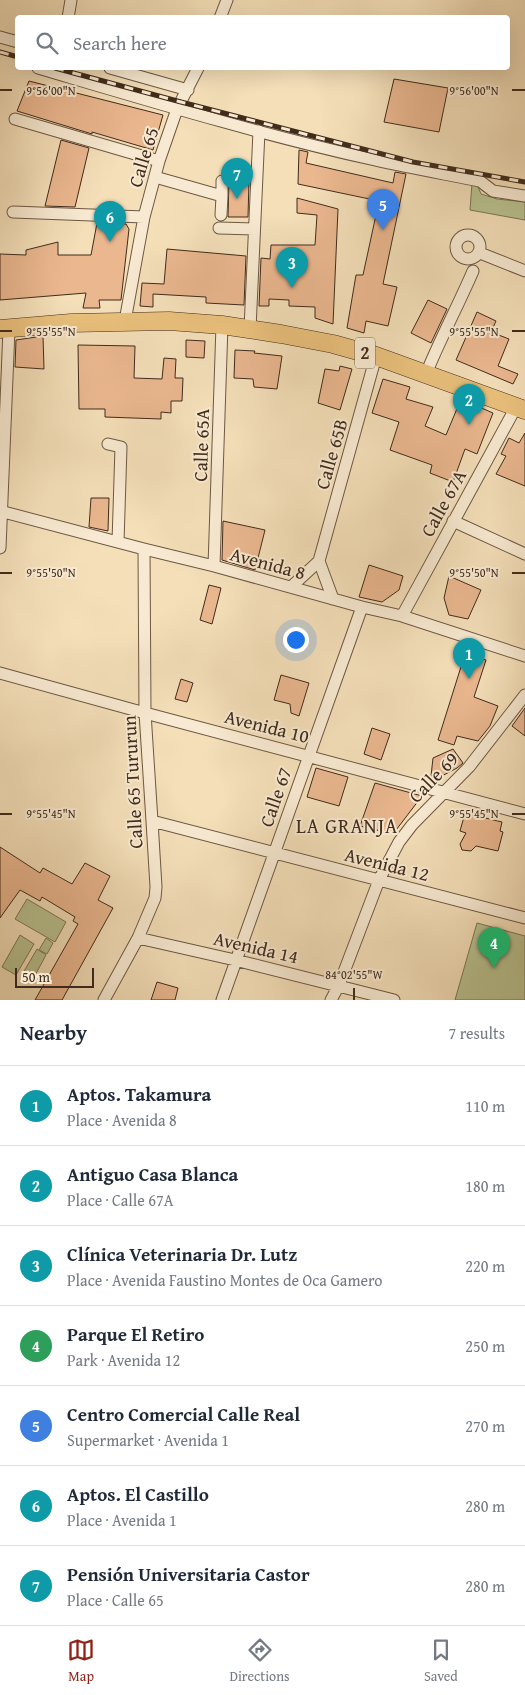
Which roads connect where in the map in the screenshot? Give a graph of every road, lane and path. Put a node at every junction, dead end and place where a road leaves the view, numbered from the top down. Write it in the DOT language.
graph roads {
  1 [pos="71,0"];
  2 [pos="227,0"];
  3 [pos="68,15"];
  4 [pos="221,15"];
  5 [pos="0,37"];
  6 [pos="15,41"];
  7 [pos="45,70"];
  8 [pos="117,70"];
  9 [pos="197,70"];
  10 [pos="188,90"];
  11 [pos="177,109"];
  12 [pos="15,119"];
  13 [pos="259,131"];
  14 [pos="159,161"];
  15 [pos="155,177"];
  16 [pos="222,181"];
  17 [pos="222,196"];
  18 [pos="525,196"];
  19 [pos="13,212"];
  20 [pos="221,215"];
  21 [pos="144,217"];
  22 [pos="219,228"];
  23 [pos="254,229"];
  24 [pos="480,253"];
  25 [pos="473,271"];
  26 [pos="525,271"];
  27 [pos="125,321"];
  28 [pos="222,325"];
  29 [pos="4,329"];
  30 [pos="250,329"];
  31 [pos="376,356"];
  32 [pos="426,374"];
  33 [pos="520,409"];
  34 [pos="108,444"];
  35 [pos="1,511"];
  36 [pos="453,521"];
  37 [pos="118,542"];
  38 [pos="0,548"];
  39 [pos="144,549"];
  40 [pos="525,554"];
  41 [pos="319,561"];
  42 [pos="214,566"];
  43 [pos="291,587"];
  44 [pos="333,599"];
  45 [pos="362,607"];
  46 [pos="402,616"];
  47 [pos="525,656"];
  48 [pos="0,673"];
  49 [pos="525,696"];
  50 [pos="145,713"];
  51 [pos="308,755"];
  52 [pos="444,792"];
  53 [pos="525,814"];
  54 [pos="152,821"];
  55 [pos="274,853"];
  56 [pos="379,880"];
  57 [pos="525,918"];
  58 [pos="138,938"];
  59 [pos="235,960"];
  60 [pos="339,985"];
  61 [pos="104,1000"];
  62 [pos="222,1000"];
  63 [pos="331,1000"];
  64 [pos="394,1000"];
  1 -- 3 [label="street"];
  2 -- 4 [label="street"];
  5 -- 6 [label="street"];
  7 -- 11 [label="street"];
  8 -- 10 [label="street"];
  9 -- 10 [label="street, Calle 65"];
  10 -- 11 [label="street, Calle 65"];
  11 -- 13 [label="street"];
  11 -- 14 [label="street, Calle 65"];
  12 -- 14 [label="street"];
  13 -- 18 [label="street"];
  13 -- 23 [label="street"];
  14 -- 15 [label="street, Calle 65"];
  15 -- 17 [label="street"];
  15 -- 21 [label="street, Calle 65"];
  16 -- 17 [label="street"];
  17 -- 20 [label="street"];
  19 -- 21 [label="street"];
  21 -- 27 [label="street, Calle 65"];
  22 -- 23 [label="street"];
  23 -- 30 [label="street"];
  24 -- 26 [label="street"];
  25 -- 32 [label="street"];
  27 -- 28 [label="highway, 2"];
  27 -- 29 [label="highway, 2"];
  28 -- 30 [label="highway, 2"];
  28 -- 42 [label="street, Calle 65A"];
  29 -- 35 [label="street"];
  30 -- 31 [label="highway, 2"];
  31 -- 32 [label="highway, 2"];
  31 -- 41 [label="street, Calle 65B"];
  32 -- 33 [label="highway, 2"];
  33 -- 36 [label="street, Calle 67A"];
  34 -- 37 [label="street"];
  35 -- 37 [label="street, Avenida 8"];
  35 -- 38 [label="street"];
  36 -- 40 [label="street"];
  36 -- 46 [label="street, Calle 67A"];
  37 -- 39 [label="street, Avenida 8"];
  39 -- 42 [label="street, Avenida 8"];
  39 -- 50 [label="street, Calle 65 Tururun"];
  41 -- 43 [label="street"];
  41 -- 44 [label="street"];
  42 -- 43 [label="street, Avenida 8"];
  43 -- 44 [label="street, Avenida 8"];
  44 -- 45 [label="street, Avenida 8"];
  45 -- 46 [label="street, Avenida 8"];
  45 -- 51 [label="street, Calle 67"];
  46 -- 47 [label="street, Avenida 8"];
  48 -- 50 [label="street, Avenida 10"];
  49 -- 52 [label="street, Calle 69"];
  50 -- 51 [label="street, Avenida 10"];
  50 -- 54 [label="street, Calle 65 Tururun"];
  51 -- 52 [label="street, Avenida 10"];
  51 -- 55 [label="street, Calle 67"];
  52 -- 53 [label="street, Avenida 10"];
  52 -- 56 [label="street, Calle 69"];
  54 -- 55 [label="street, Avenida 12"];
  54 -- 58 [label="street, Calle 65 Tururun"];
  55 -- 56 [label="street, Avenida 12"];
  55 -- 59 [label="street, Calle 67"];
  56 -- 57 [label="street, Avenida 12"];
  56 -- 60 [label="street, Calle 69"];
  58 -- 59 [label="street, Avenida 14"];
  58 -- 61 [label="street, Calle 65 Tururun"];
  59 -- 60 [label="street, Avenida 14"];
  59 -- 62 [label="street, Calle 67"];
  60 -- 63 [label="street, Calle 69"];
  60 -- 64 [label="street, Avenida 14"];
}
